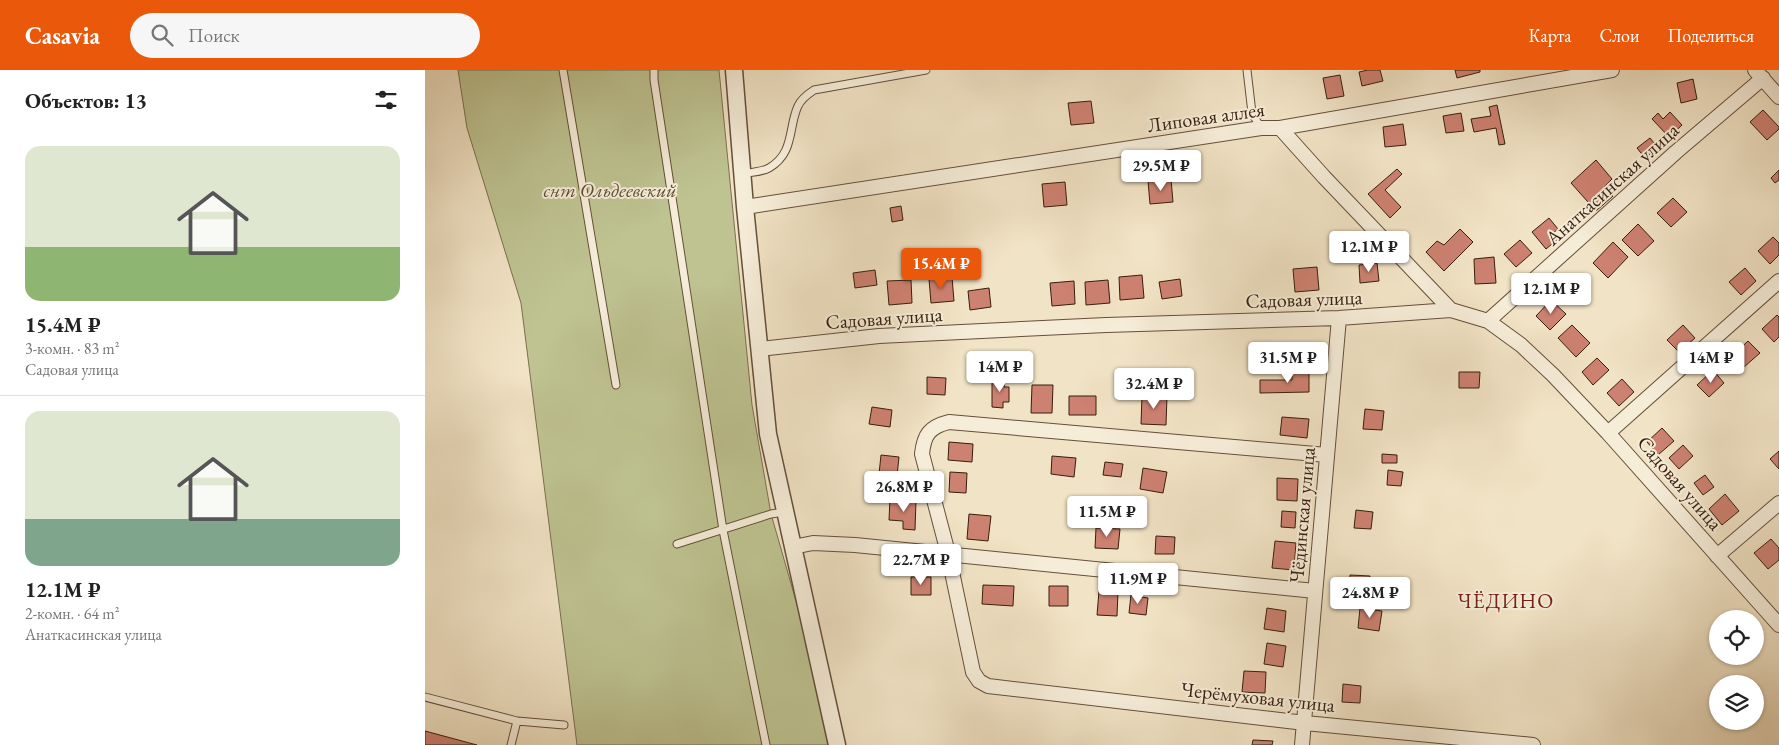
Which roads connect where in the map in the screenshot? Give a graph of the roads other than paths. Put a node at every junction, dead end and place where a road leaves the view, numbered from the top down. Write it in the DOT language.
graph roads {
  1 [pos="563,70"];
  2 [pos="654,70"];
  3 [pos="734,70"];
  4 [pos="926,70"];
  5 [pos="1247,70"];
  6 [pos="1612,70"];
  7 [pos="1759,74"];
  8 [pos="1779,97"];
  9 [pos="1261,128"];
  10 [pos="1280,128"];
  11 [pos="743,174"];
  12 [pos="745,207"];
  13 [pos="1779,281"];
  14 [pos="1451,310"];
  15 [pos="1339,318"];
  16 [pos="1488,320"];
  17 [pos="759,349"];
  18 [pos="616,385"];
  19 [pos="1608,433"];
  20 [pos="1327,455"];
  21 [pos="1779,503"];
  22 [pos="784,512"];
  23 [pos="723,530"];
  24 [pos="677,544"];
  25 [pos="793,547"];
  26 [pos="948,553"];
  27 [pos="1717,556"];
  28 [pos="1315,591"];
  29 [pos="1779,625"];
  30 [pos="425,697"];
  31 [pos="517,721"];
  32 [pos="1305,723"];
  33 [pos="564,726"];
  34 [pos="511,745"];
  35 [pos="766,745"];
  36 [pos="837,745"];
  37 [pos="1302,745"];
  38 [pos="1533,745"];
  1 -- 18 [label="lane"];
  2 -- 23 [label="lane"];
  3 -- 11 [label="street"];
  4 -- 11 [label="lane"];
  5 -- 9 [label="lane"];
  6 -- 10 [label="street, Липовая аллея"];
  7 -- 8 [label="street"];
  7 -- 16 [label="street, Анаткасинская улица"];
  9 -- 10 [label="street, Липовая аллея"];
  9 -- 12 [label="street, Липовая аллея"];
  10 -- 14 [label="street"];
  11 -- 12 [label="street"];
  12 -- 17 [label="street"];
  13 -- 19 [label="street"];
  14 -- 15 [label="street, Садовая улица"];
  14 -- 16 [label="street, Садовая улица"];
  15 -- 17 [label="street, Садовая улица"];
  15 -- 20 [label="street, Чёдинская улица"];
  16 -- 19 [label="street, Садовая улица"];
  17 -- 22 [label="street"];
  19 -- 27 [label="street, Садовая улица"];
  20 -- 26 [label="street"];
  20 -- 28 [label="street, Чёдинская улица"];
  21 -- 27 [label="street"];
  22 -- 23 [label="lane"];
  22 -- 25 [label="street"];
  23 -- 24 [label="lane"];
  23 -- 35 [label="lane"];
  25 -- 26 [label="street"];
  25 -- 36 [label="street"];
  26 -- 28 [label="street"];
  26 -- 32 [label="street, Черёмуховая улица"];
  27 -- 29 [label="street, Садовая улица"];
  28 -- 32 [label="street, Чёдинская улица"];
  30 -- 31 [label="lane"];
  31 -- 33 [label="lane"];
  31 -- 34 [label="lane"];
  32 -- 37 [label="street, Чёдинская улица"];
  32 -- 38 [label="street, Черёмуховая улица"];
}
